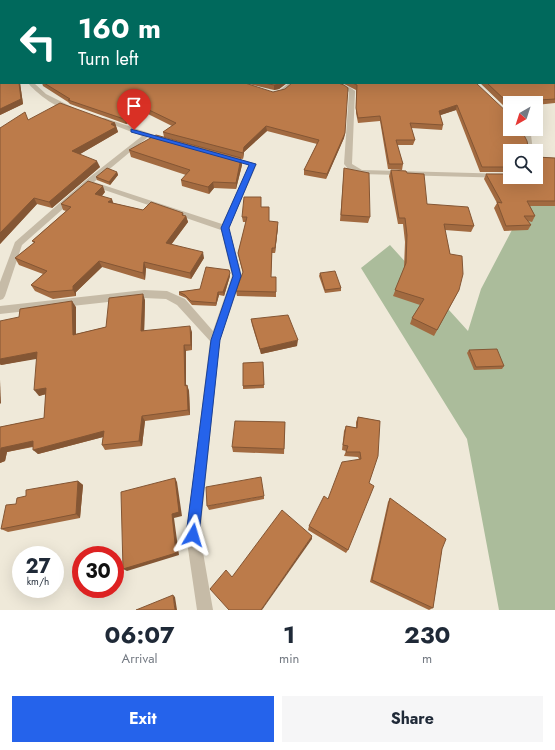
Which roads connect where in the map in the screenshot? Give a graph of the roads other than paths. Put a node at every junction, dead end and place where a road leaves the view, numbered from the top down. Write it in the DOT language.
graph roads {
  1 [pos="32,84"];
  2 [pos="291,84"];
  3 [pos="333,84"];
  4 [pos="268,92"];
  5 [pos="82,112"];
  6 [pos="96,117"];
  7 [pos="147,135"];
  8 [pos="177,143"];
  9 [pos="223,156"];
  10 [pos="503,176"];
  11 [pos="89,182"];
  12 [pos="225,228"];
  13 [pos="0,296"];
  14 [pos="0,310"];
  15 [pos="215,340"];
  16 [pos="205,610"];
  1 -- 5 [label="street"];
  2 -- 4 [label="street"];
  3 -- 10 [label="street"];
  6 -- 7 [label="street"];
  7 -- 8 [label="street"];
  7 -- 11 [label="street"];
  9 -- 12 [label="street"];
  11 -- 12 [label="street"];
  11 -- 13 [label="street"];
  12 -- 15 [label="street"];
  14 -- 15 [label="street"];
  15 -- 16 [label="street"];
}
